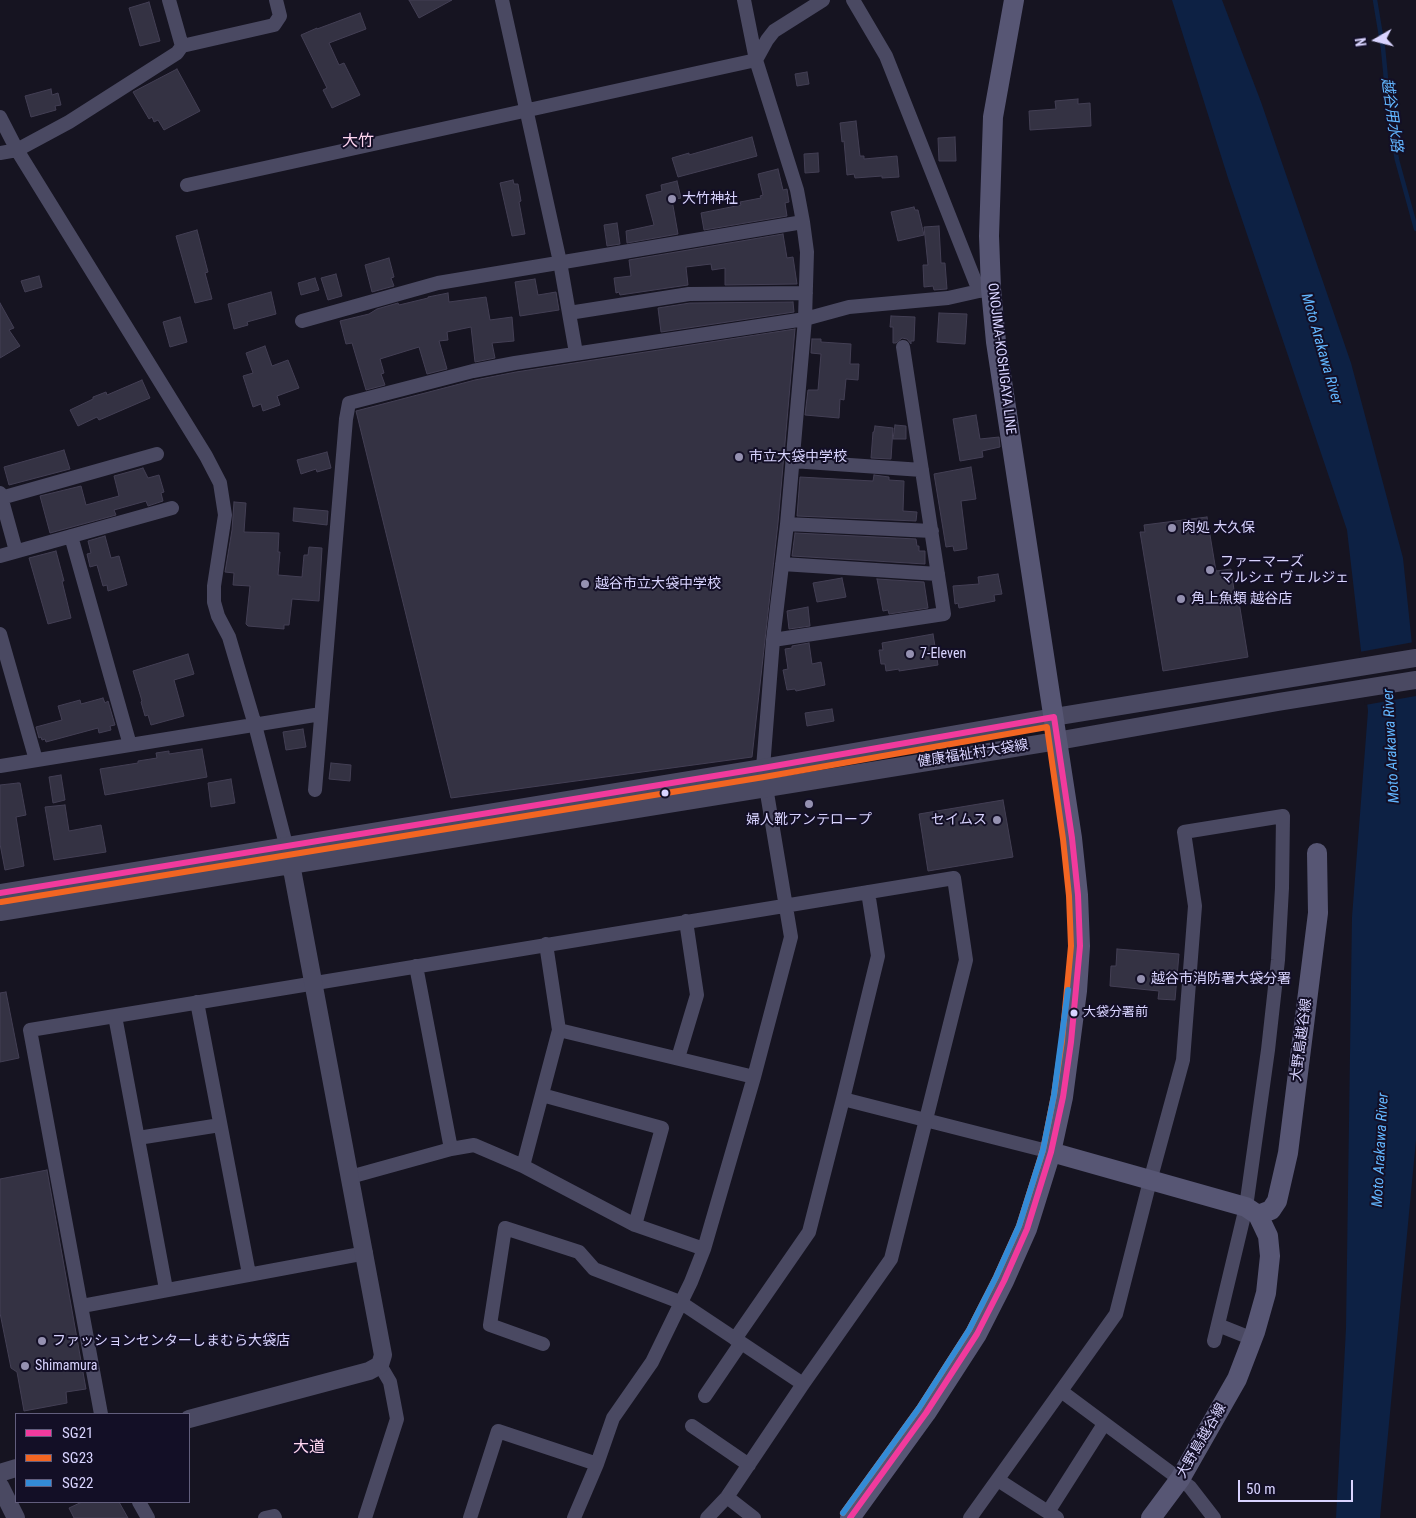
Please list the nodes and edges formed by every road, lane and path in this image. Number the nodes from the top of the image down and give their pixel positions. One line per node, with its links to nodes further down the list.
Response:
1 (169, 0): 8 (street)
2 (276, 0): 8 (street)
3 (502, 0): 10 (street)
4 (744, 0): 9 (street)
5 (823, 0): 9 (street)
6 (853, 0): 17 (street)
7 (1014, 0): 17 (main road, ONOJIMA-KOSHIGAYA LINE)
8 (182, 46): 12 (street)
9 (756, 60): 10 (street); 15 (street)
10 (526, 111): 14 (street); 16 (street)
11 (0, 117): 12 (street)
12 (17, 150): 13 (street); 42 (street)
13 (0, 153)
14 (187, 185)
15 (803, 222): 16 (street); 18 (street)
16 (560, 262): 19 (street); 21 (street)
17 (985, 290): 20 (street); 41 (main road, ONOJIMA-KOSHIGAYA LINE)
18 (806, 293): 19 (street); 20 (street)
19 (569, 313): 23 (street)
20 (805, 318): 23 (street); 25 (street)
21 (302, 320)
22 (903, 347): 26 (street)
23 (576, 353): 40 (street)
24 (157, 454): 27 (street)
25 (792, 461): 26 (street); 29 (street)
26 (922, 470): 30 (street)
27 (1, 495): 32 (street)
28 (172, 508): 31 (street)
29 (787, 524): 30 (street); 34 (street)
30 (932, 531): 35 (street)
31 (71, 536): 32 (street); 44 (street)
32 (16, 551): 33 (street)
33 (0, 556)
34 (782, 564): 35 (street); 37 (street)
35 (938, 574): 37 (street)
36 (0, 634): 45 (street)
37 (773, 640): 47 (street)
38 (1416, 658): 41 (street, 健康福祉村大袋線)
39 (1416, 680): 43 (street, 健康福祉村大袋線)
40 (321, 714): 42 (street); 49 (street)
41 (1054, 717): 43 (main road); 47 (street, 健康福祉村大袋線)
42 (255, 725): 44 (street); 50 (street)
43 (1057, 740): 48 (street, 健康福祉村大袋線); 72 (main road)
44 (130, 744): 45 (street)
45 (36, 760): 46 (street)
46 (0, 766)
47 (763, 768): 50 (street, 健康福祉村大袋線)
48 (766, 787): 52 (street, 健康福祉村大袋線); 55 (street)
49 (316, 790)
50 (286, 846): 52 (street); 54 (street, 健康福祉村大袋線)
51 (1317, 853): 76 (main road, 大野島越谷線)
52 (291, 864): 56 (street, 健康福祉村大袋線); 60 (street)
53 (868, 892): 55 (street); 67 (street); 68 (street)
54 (0, 893)
55 (784, 904): 57 (street); 65 (street)
56 (0, 912)
57 (686, 921): 58 (street); 64 (street)
58 (546, 944): 59 (street); 63 (street)
59 (416, 966): 60 (street); 71 (street)
60 (314, 982): 61 (street); 74 (street)
61 (198, 1002): 62 (street); 69 (street)
62 (115, 1016): 70 (street); 83 (street)
63 (559, 1030): 64 (street); 66 (street)
64 (678, 1058): 65 (street)
65 (754, 1077): 78 (street)
66 (542, 1094): 73 (street); 77 (street)
67 (843, 1099): 68 (street); 86 (street)
68 (927, 1121): 72 (street); 90 (street)
69 (220, 1125): 70 (street); 80 (street)
70 (138, 1138): 81 (street)
71 (451, 1148): 73 (street); 74 (street)
72 (1051, 1152): 75 (main road); 116 (main road)
73 (523, 1166): 77 (street)
74 (350, 1176): 79 (street)
75 (1150, 1181): 76 (main road); 76 (street); 91 (street)
76 (1252, 1211): 84 (street); 85 (main road, 大野島越谷線)
77 (635, 1224): 78 (street)
78 (704, 1249): 82 (street)
79 (366, 1253): 80 (street); 89 (street)
80 (249, 1274): 81 (street)
81 (166, 1289): 83 (street)
82 (680, 1302): 86 (street); 88 (street); 97 (street)
83 (82, 1306): 93 (street)
84 (1218, 1325): 85 (street); 87 (street)
85 (1253, 1339): 101 (main road, 大野島越谷線)
86 (738, 1341): 90 (street); 92 (street)
87 (1214, 1341)
88 (544, 1344)
89 (380, 1365): 94 (street); 111 (street)
90 (803, 1384): 98 (street)
91 (1061, 1391): 95 (street); 102 (street)
92 (705, 1396)
93 (101, 1413)
94 (190, 1419)
95 (1104, 1424): 101 (street); 106 (street)
96 (692, 1426): 98 (street)
97 (597, 1464): 112 (street); 113 (street)
98 (748, 1465): 104 (street)
99 (15, 1468): 100 (street)
100 (0, 1473)
101 (1180, 1479): 118 (main road, 大野島越谷線); 119 (street)
102 (998, 1480): 106 (street); 117 (street)
103 (0, 1486): 107 (street)
104 (727, 1497): 114 (street); 115 (street)
105 (140, 1503): 108 (street)
106 (1052, 1515)
107 (16, 1518)
108 (148, 1518)
109 (265, 1518): 110 (street)
110 (275, 1518)
111 (365, 1518)
112 (470, 1518)
113 (574, 1518)
114 (707, 1518)
115 (754, 1518)
116 (850, 1518)
117 (970, 1518)
118 (1151, 1518)
119 (1214, 1518)

